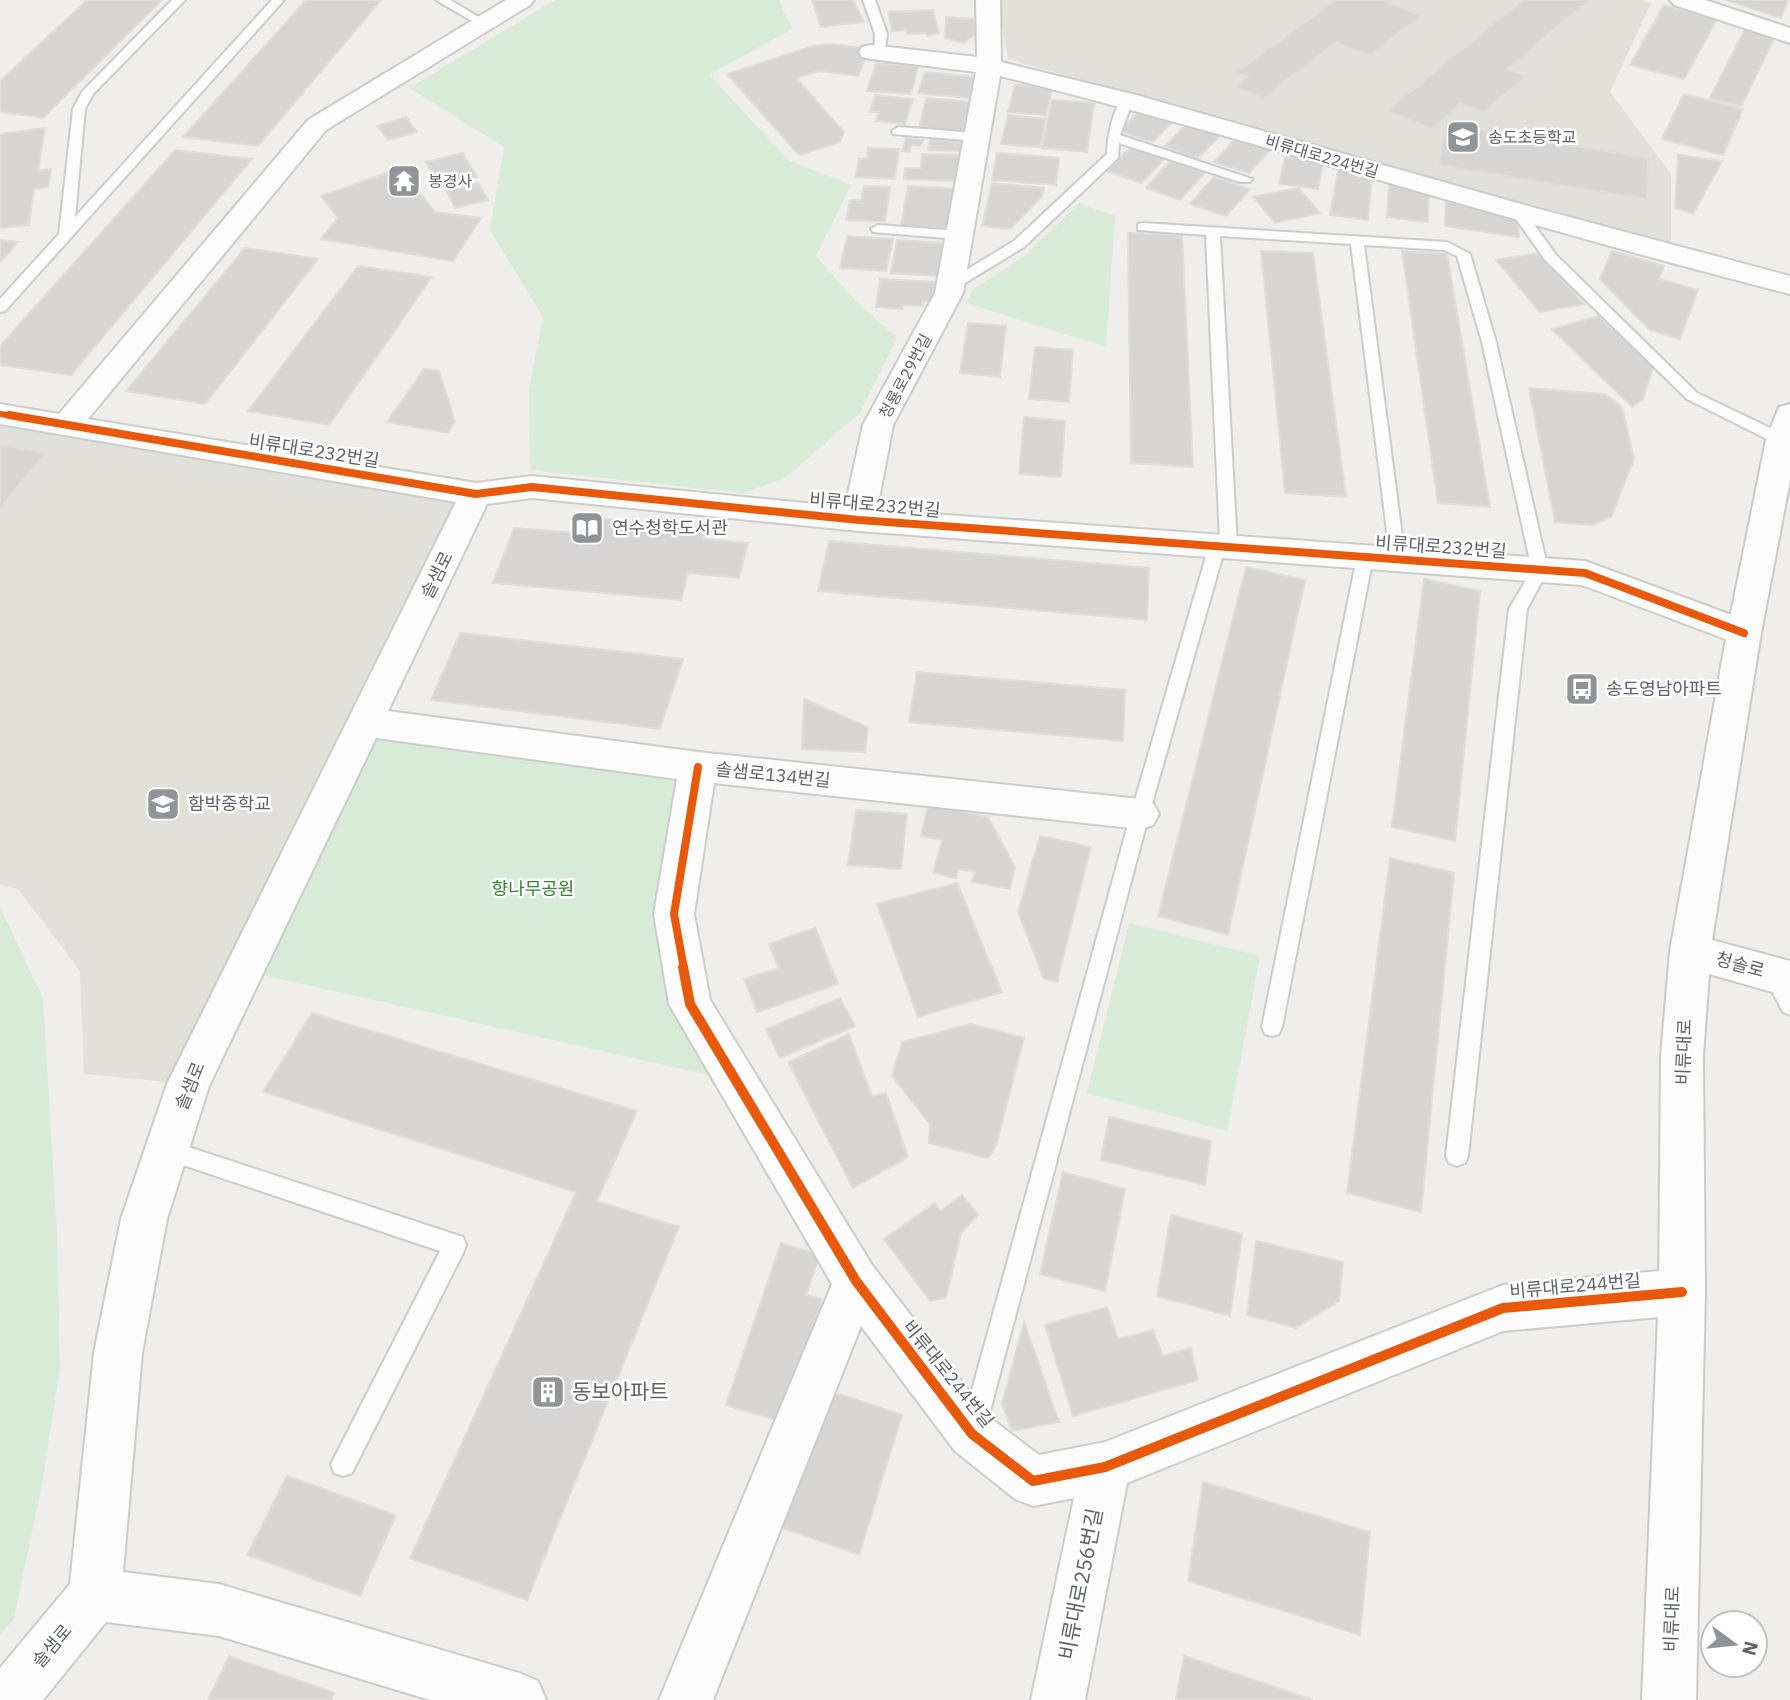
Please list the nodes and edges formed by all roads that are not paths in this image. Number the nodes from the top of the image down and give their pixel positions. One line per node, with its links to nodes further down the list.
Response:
1 (179, 0): 22 (lane)
2 (278, 0): 22 (lane)
3 (442, 0): 8 (lane)
4 (522, 0): 8 (street)
5 (870, 0): 10 (lane, 비류대로224번길)
6 (988, 0): 11 (street, 청룡로29번길)
7 (1682, 0): 9 (street)
8 (483, 23): 28 (street)
9 (1790, 36)
10 (876, 52): 11 (street, 비류대로224번길)
11 (989, 66): 12 (street, 비류대로224번길); 14 (street, 청룡로29번길)
12 (1127, 100): 15 (lane); 17 (street, 비류대로224번길)
13 (898, 131): 14 (lane)
14 (977, 137): 21 (street, 청룡로29번길)
15 (1113, 137): 16 (lane); 25 (lane)
16 (1245, 179)
17 (1518, 212): 24 (street, 비류대로224번길); 29 (lane)
18 (1143, 227): 20 (lane)
19 (878, 229): 21 (lane)
20 (1213, 231): 23 (lane); 32 (lane)
21 (959, 235): 25 (street, 청룡로29번길)
22 (66, 236): 26 (lane)
23 (1357, 241): 33 (lane); 34 (lane)
24 (1790, 285)
25 (950, 286): 31 (street, 청룡로29번길)
26 (0, 308)
27 (0, 414): 28 (street, 비류대로232번길)
28 (66, 425): 30 (street, 비류대로232번길)
29 (1787, 432): 35 (street, 비류대로)
30 (477, 494): 31 (street, 비류대로232번길); 36 (street, 솔샘로)
31 (859, 520): 32 (street, 비류대로232번길)
32 (1223, 546): 33 (street, 비류대로232번길); 38 (lane)
33 (1381, 558): 34 (street, 비류대로232번길); 41 (lane)
34 (1540, 570): 35 (street, 비류대로232번길); 43 (lane)
35 (1744, 633): 39 (street, 비류대로)
36 (365, 722): 37 (street, 솔샘로134번길); 42 (street, 솔샘로)
37 (698, 767): 38 (street, 솔샘로134번길); 44 (street, 비류대로244번길)
38 (1140, 814): 46 (lane, 비류대로244번길)
39 (1690, 951): 40 (street, 청솔로); 45 (street, 비류대로)
40 (1784, 986)
41 (1272, 1027)
42 (167, 1150): 47 (lane); 49 (street, 솔샘로)
43 (1457, 1156)
44 (856, 1281): 46 (street, 비류대로244번길); 52 (street)
45 (1682, 1292): 48 (street, 비류대로244번길); 54 (street, 비류대로)
46 (972, 1434): 48 (street, 비류대로244번길)
47 (343, 1464)
48 (1105, 1467): 53 (street, 비류대로256번길)
49 (95, 1595): 50 (street, 솔샘로); 51 (street)
50 (8, 1700)
51 (519, 1700)
52 (686, 1700)
53 (1058, 1700)
54 (1669, 1700)

